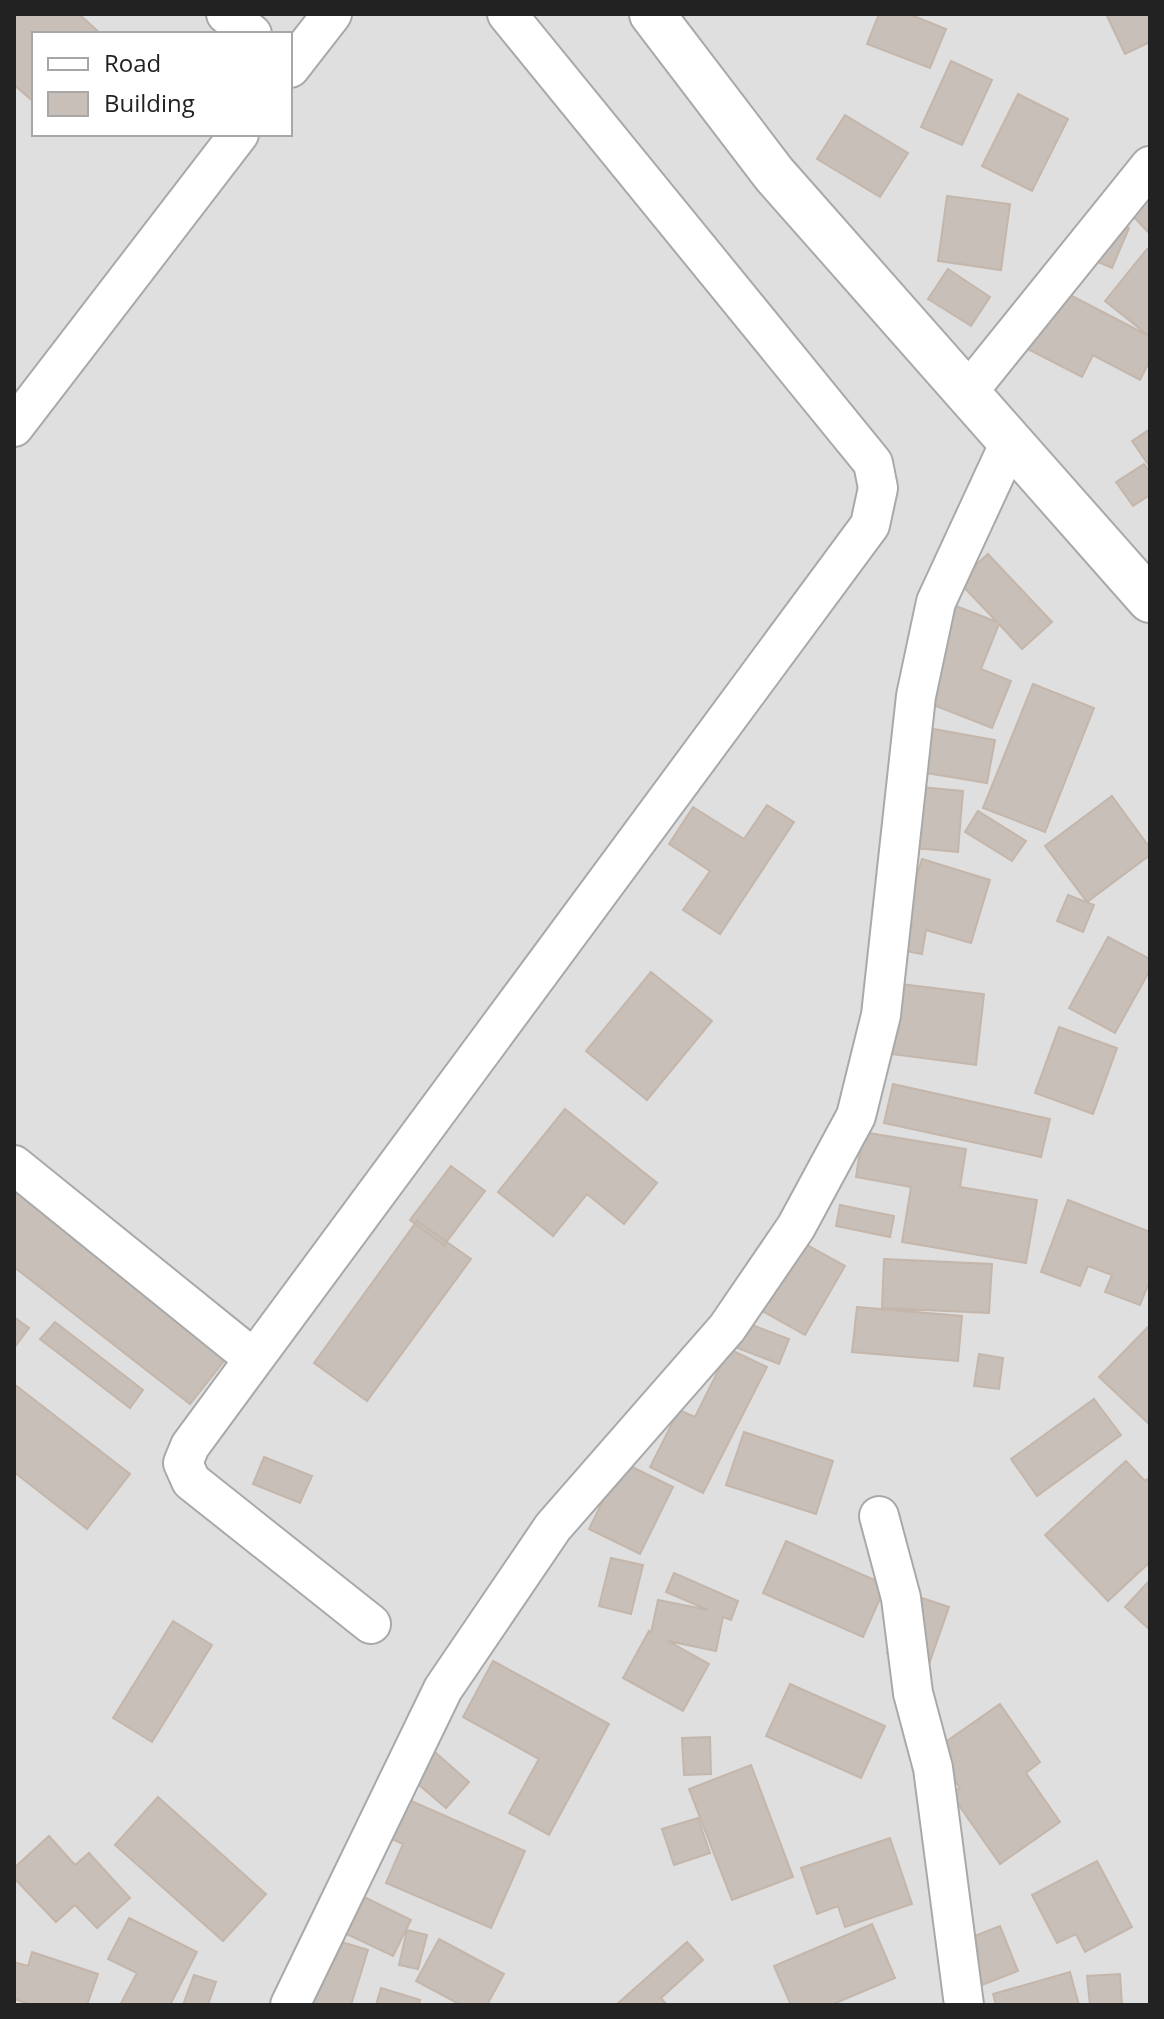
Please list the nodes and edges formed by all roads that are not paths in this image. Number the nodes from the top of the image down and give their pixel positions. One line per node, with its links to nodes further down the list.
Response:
1 (226, 14): 5 (street)
2 (332, 14): 6 (street)
3 (507, 14): 14 (street)
4 (652, 14): 9 (street)
5 (249, 32)
6 (292, 64)
7 (237, 136): 10 (street)
8 (1150, 166): 9 (street)
9 (967, 393): 11 (street)
10 (14, 427)
11 (1010, 442): 12 (street); 17 (street)
12 (1150, 600)
13 (14, 1165): 14 (street)
14 (254, 1359): 16 (street)
15 (879, 1516): 18 (street)
16 (371, 1624)
17 (290, 2005)
18 (964, 2005)

